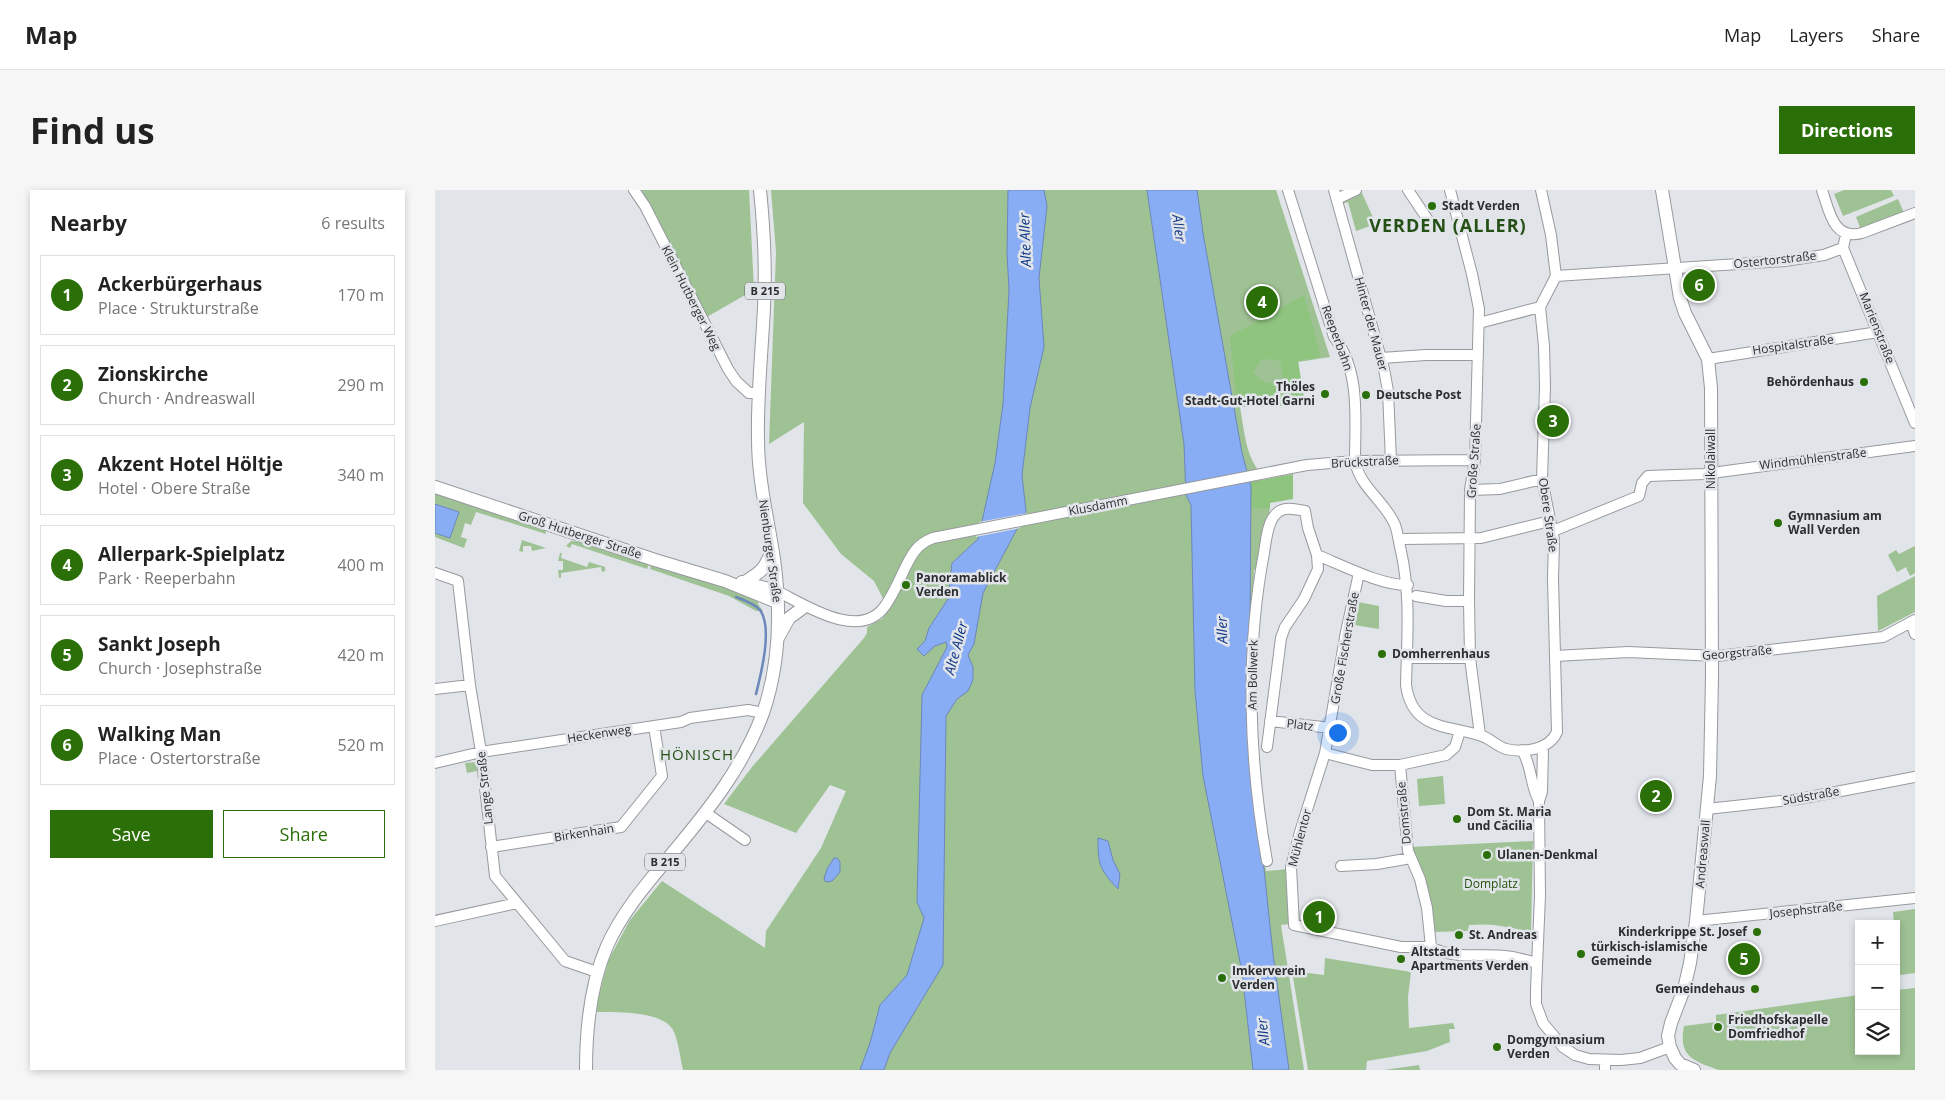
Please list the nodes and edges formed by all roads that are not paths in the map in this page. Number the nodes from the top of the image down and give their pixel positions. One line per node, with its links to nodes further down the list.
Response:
1 (634, 190): 23 (street, Klein Hutberger Weg)
2 (760, 190): 23 (main road, Nienburger Straße / B 215)
3 (1288, 190): 28 (street, Reeperbahn)
4 (1356, 190): 10 (street)
5 (1408, 190): 12 (street)
6 (1450, 190): 18 (street, Große Straße)
7 (1541, 190): 16 (street)
8 (1662, 190): 15 (main road, Nikolaiwall)
9 (1822, 190): 13 (street)
10 (1335, 194): 21 (street, Hinter der Mauer)
11 (1915, 213): 13 (street)
12 (1430, 223)
13 (1846, 234): 14 (street)
14 (1843, 248): 15 (street, Ostertorstraße); 19 (street, Marienstraße)
15 (1675, 269): 16 (street, Ostertorstraße); 22 (main road, Nikolaiwall)
16 (1555, 276): 17 (street)
17 (1540, 307): 18 (street); 31 (street, Obere Straße)
18 (1479, 323): 20 (street, Große Straße)
19 (1878, 332): 22 (street, Hospitalstraße); 24 (street, Marienstraße)
20 (1478, 355): 21 (street); 27 (street, Große Straße)
21 (1381, 358): 26 (street, Hinter der Mauer)
22 (1708, 359): 29 (main road, Nikolaiwall)
23 (759, 393): 38 (main road, Nienburger Straße / B 215)
24 (1915, 423)
25 (1915, 446): 29 (street, Windmühlenstraße)
26 (1391, 460): 27 (street, Brückstraße); 28 (street, Brückstraße)
27 (1475, 460): 33 (street, Große Straße)
28 (1355, 461): 30 (street, Brückstraße); 44 (street)
29 (1711, 474): 34 (street, Windmühlenstraße); 53 (main road, Nikolaiwall)
30 (1255, 476): 35 (street, Klusdamm)
31 (1542, 480): 33 (street); 34 (street, Obere Straße)
32 (435, 487): 42 (main road, Groß Hutberger Straße)
33 (1470, 490): 37 (street, Große Straße)
34 (1551, 526): 37 (street); 52 (street, Obere Straße)
35 (940, 537): 48 (street, Groß Hutberger Straße)
36 (1403, 538): 37 (street)
37 (1469, 538): 47 (street, Große Straße)
38 (772, 551): 43 (main road); 45 (main road, Nienburger Straße / B 215)
39 (1317, 555): 41 (street); 59 (street); 78 (street, Am Bollwerk)
40 (435, 573): 56 (street, Lange Straße)
41 (1359, 573): 44 (street); 61 (street, Große Fischerstraße)
42 (725, 581): 43 (main road, Groß Hutberger Straße); 45 (main road, Groß Hutberger Straße)
43 (745, 582): 45 (main road, Groß Hutberger Straße)
44 (1407, 585): 54 (street)
45 (777, 596): 48 (street, Groß Hutberger Straße); 51 (main road, Nienburger Straße / B 215)
46 (1416, 596): 47 (street)
47 (1469, 602): 55 (street, Große Straße)
48 (806, 607): 51 (main road)
49 (1913, 621): 50 (street); 53 (street, Georgstraße)
50 (1915, 634)
51 (777, 640): 58 (main road, Nienburger Straße / B 215)
52 (1555, 656): 53 (street, Georgstraße); 65 (street, Obere Straße)
53 (1711, 656): 73 (main road, Andreaswall)
54 (1407, 658): 55 (street); 62 (street)
55 (1470, 658): 63 (street, Große Straße)
56 (470, 686): 57 (street); 67 (street, Lange Straße)
57 (435, 689)
58 (763, 713): 60 (street, Heckenweg); 74 (main road, Nienburger Straße / B 215)
59 (1270, 722): 61 (street, Platz); 64 (street)
60 (654, 726): 67 (street, Heckenweg); 76 (street, Birkenhain)
61 (1331, 728): 68 (street, Große Fischerstraße)
62 (1460, 731): 63 (street); 70 (street)
63 (1480, 735): 66 (street)
64 (1267, 747)
65 (1543, 748): 66 (street); 72 (street)
66 (1522, 750): 72 (street)
67 (481, 752): 69 (street, Heckenweg); 76 (street, Lange Straße)
68 (1325, 753): 70 (street); 84 (street, Mühlentor)
69 (435, 763)
70 (1400, 765): 77 (street, Domstraße)
71 (1915, 777): 73 (street, Südstraße)
72 (1539, 801): 85 (street)
73 (1707, 809): 83 (main road, Andreaswall)
74 (706, 813): 75 (street); 86 (main road, Nienburger Straße / B 215)
75 (745, 840)
76 (491, 847): 81 (street, Lange Straße)
77 (1411, 858): 79 (street); 84 (street, Domstraße)
78 (1267, 860)
79 (1341, 866)
80 (1915, 898): 83 (street, Josephstraße)
81 (517, 903): 82 (street); 86 (street, Lange Straße)
82 (435, 921)
83 (1696, 921): 87 (main road, Andreaswall)
84 (1431, 947): 85 (street)
85 (1537, 963): 88 (street)
86 (597, 972): 89 (main road, Nienburger Straße / B 215)
87 (1670, 1047): 88 (street); 90 (main road)
88 (1605, 1065)
89 (586, 1070)
90 (1694, 1070)

